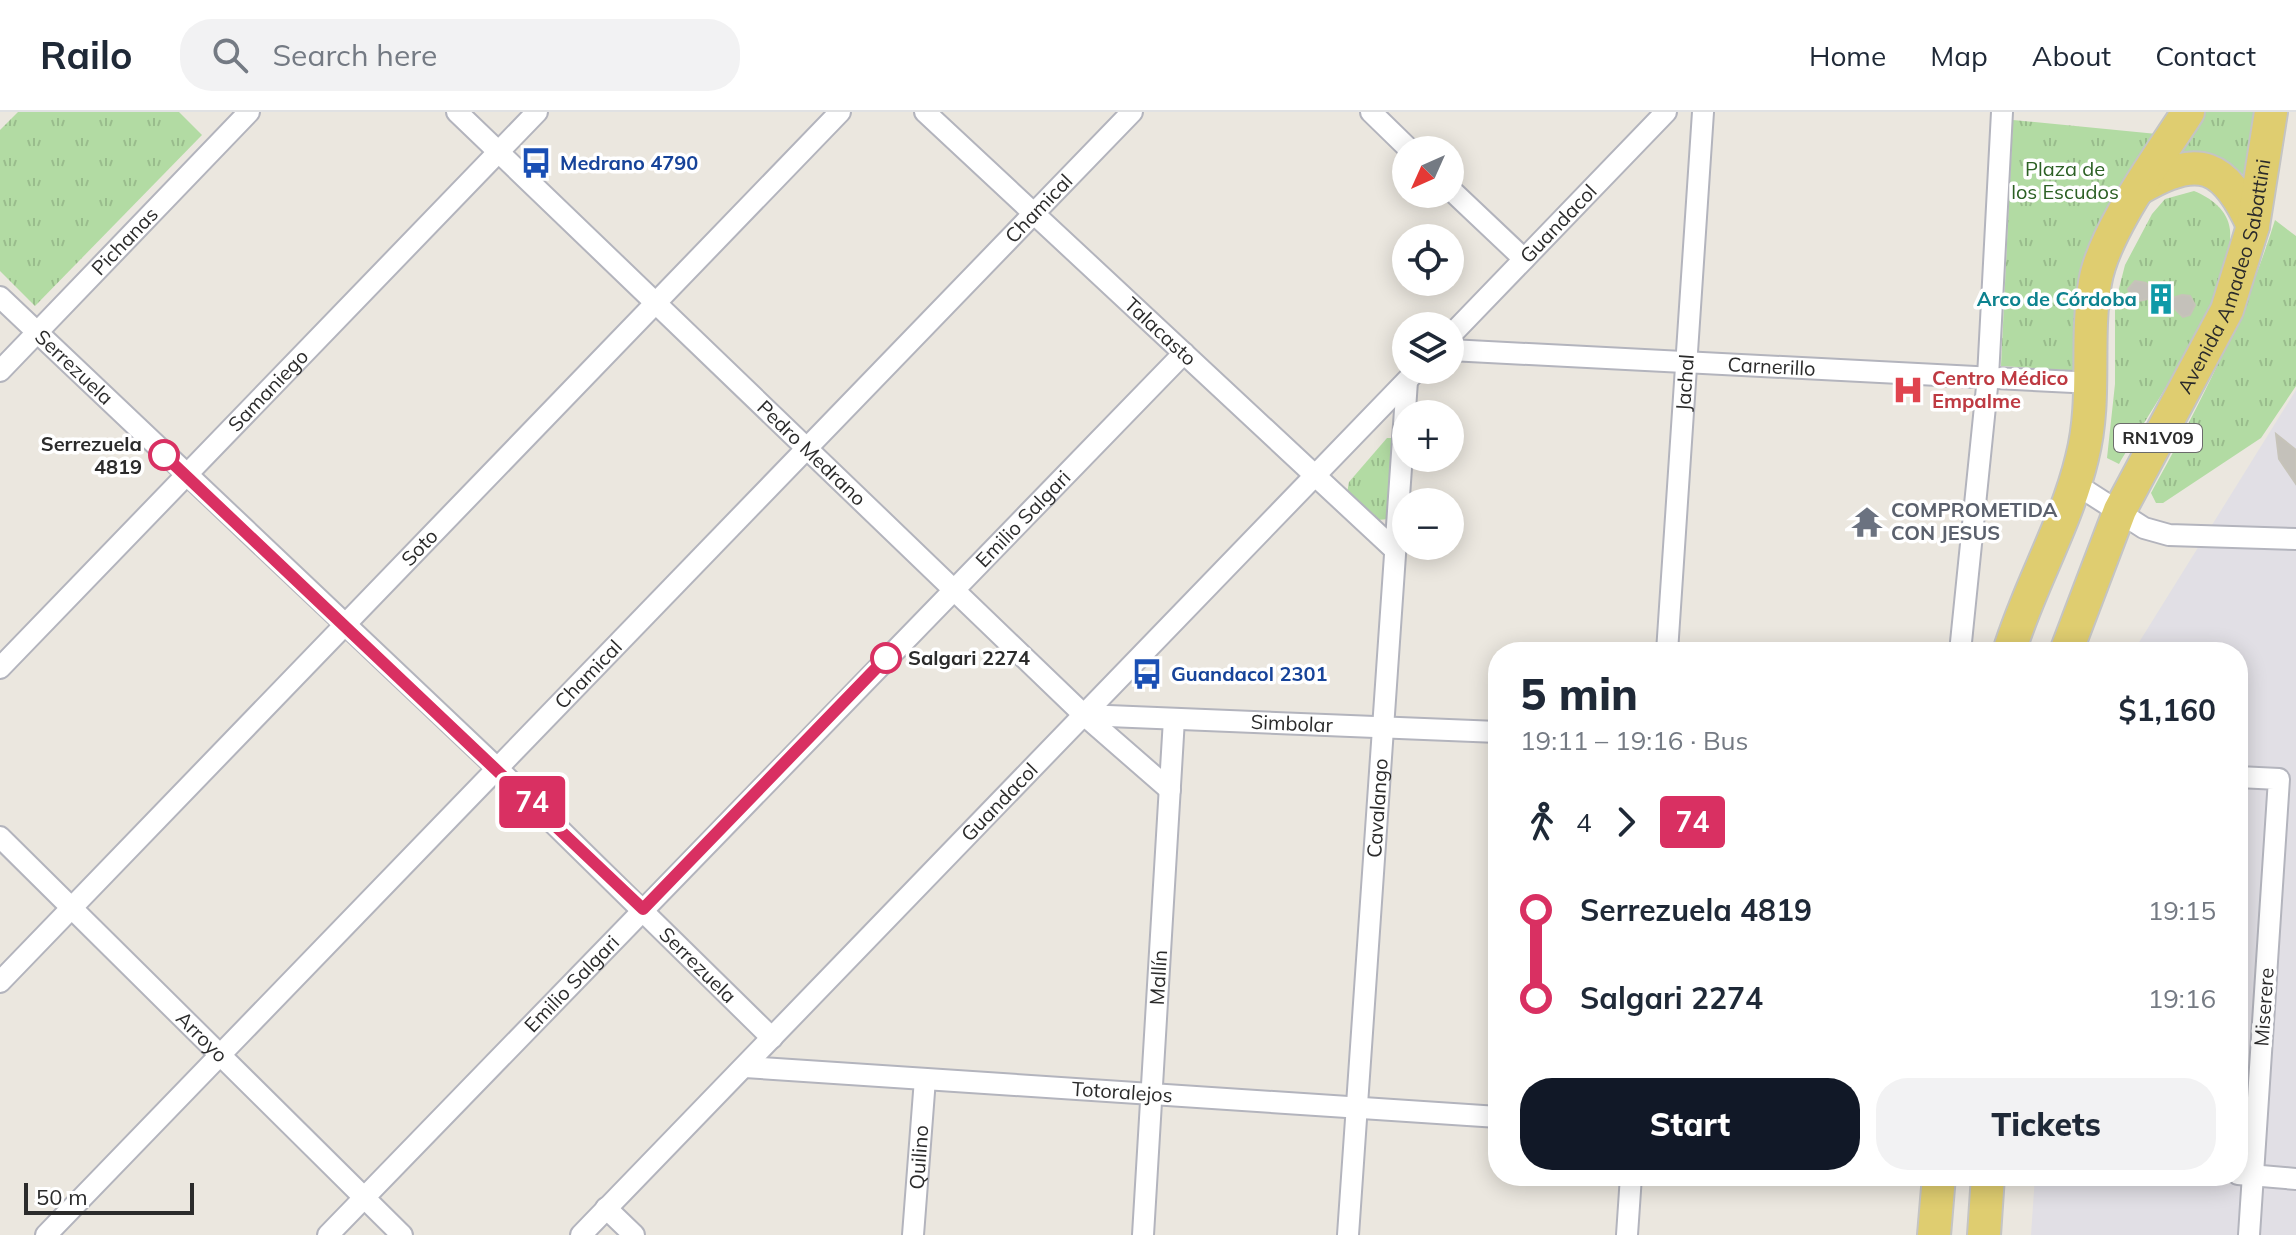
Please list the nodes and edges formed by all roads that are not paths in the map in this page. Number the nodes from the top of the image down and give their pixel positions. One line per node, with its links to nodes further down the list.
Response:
1 (249, 112): 23 (street, Pichanas)
2 (457, 112): 14 (street, Pedro Medrano)
3 (537, 112): 14 (street, Samaniego)
4 (840, 112): 21 (street, Soto)
5 (925, 112): 17 (street, Talacasto)
6 (1132, 112): 17 (street, Chamical)
7 (1371, 112): 13 (street)
8 (1666, 112): 19 (street, Guandacol)
9 (1703, 112): 26 (street, Jachal)
10 (2002, 112): 28 (street)
11 (2188, 112): 15 (main road, RN1V09)
12 (2271, 112): 18 (main road, Avenida Amadeo Sabattini / RN1V09)
13 (1396, 136)
14 (498, 152): 21 (street, Pedro Medrano); 34 (street, Samaniego)
15 (2140, 188): 18 (main road); 29 (main road, RN1V09)
16 (1464, 202): 19 (street)
17 (1034, 213): 25 (street, Talacasto); 32 (street, Chamical)
18 (2253, 226): 37 (main road, Avenida Amadeo Sabattini / RN1V09)
19 (1524, 259): 22 (street, Guandacol)
20 (0, 297): 23 (street, Serrezuela)
21 (655, 303): 32 (street, Pedro Medrano); 42 (street, Soto)
22 (1464, 321)
23 (37, 333): 27 (street, Pichanas); 34 (street, Serrezuela)
24 (1464, 351): 26 (street, Carnerillo)
25 (1184, 353): 33 (street, Talacasto); 41 (street, Emilio Salgari)
26 (1687, 362): 28 (street, Carnerillo); 43 (street, Jachal)
27 (0, 371)
28 (1988, 377): 29 (street, Carnerillo); 44 (street)
29 (2093, 383): 35 (main road, RN1V09)
30 (1404, 384): 33 (street, Guandacol)
31 (1411, 384): 36 (street, Cavalango)
32 (806, 448): 41 (street, Pedro Medrano); 52 (street, Chamical)
33 (1315, 475): 39 (street, Talacasto); 48 (street, Guandacol)
34 (186, 476): 42 (street, Serrezuela); 47 (street, Samaniego)
35 (2074, 483): 37 (street); 45 (main road, RN1V09)
36 (1401, 488)
37 (2120, 510): 38 (street); 46 (main road, Avenida Amadeo Sabattini / RN1V09)
38 (2296, 539)
39 (1392, 547)
40 (1394, 560): 50 (street, Cavalango)
41 (953, 589): 48 (street, Pedro Medrano); 57 (street, Emilio Salgari)
42 (345, 625): 52 (street, Serrezuela); 56 (street, Soto)
43 (1668, 642)
44 (1961, 642)
45 (2012, 642)
46 (2070, 642)
47 (0, 668)
48 (1084, 715): 49 (street, Simbolar); 54 (street, Pedro Medrano); 59 (street, Guandacol)
49 (1174, 719): 50 (street, Simbolar); 54 (street, Mallín)
50 (1383, 727): 51 (street, Simbolar); 64 (street, Cavalango)
51 (1488, 732)
52 (497, 768): 57 (street, Serrezuela); 60 (street, Chamical)
53 (2248, 777): 66 (street, Miserere)
54 (1170, 790): 63 (street, Mallín)
55 (0, 837): 56 (street, Arroyo)
56 (71, 908): 58 (street, Soto); 60 (street, Arroyo)
57 (643, 909): 59 (street, Serrezuela); 73 (street, Emilio Salgari)
58 (0, 982)
59 (772, 1038): 61 (street, Guandacol)
60 (220, 1055): 73 (street, Arroyo); 75 (street, Chamical)
61 (745, 1067): 62 (street, Totoralejos); 74 (street, Guandacol)
62 (925, 1079): 63 (street, Totoralejos); 80 (street, Quilino)
63 (1151, 1094): 64 (street, Totoralejos); 81 (street, Mallín)
64 (1357, 1108): 65 (street, Totoralejos); 82 (street, Cavalango)
65 (1488, 1116)
66 (2248, 1151)
67 (2248, 1175): 68 (street)
68 (2296, 1179)
69 (1630, 1186): 83 (street)
70 (1938, 1186): 84 (main road)
71 (1987, 1186): 85 (main road)
72 (2247, 1186): 86 (street, Miserere)
73 (364, 1197): 76 (street, Emilio Salgari); 77 (street, Arroyo)
74 (606, 1208): 78 (street, Guandacol); 79 (street)
75 (46, 1235)
76 (328, 1235)
77 (402, 1235)
78 (581, 1235)
79 (634, 1235)
80 (913, 1235)
81 (1143, 1235)
82 (1348, 1235)
83 (1627, 1235)
84 (1934, 1235)
85 (1984, 1235)
86 (2249, 1235)

